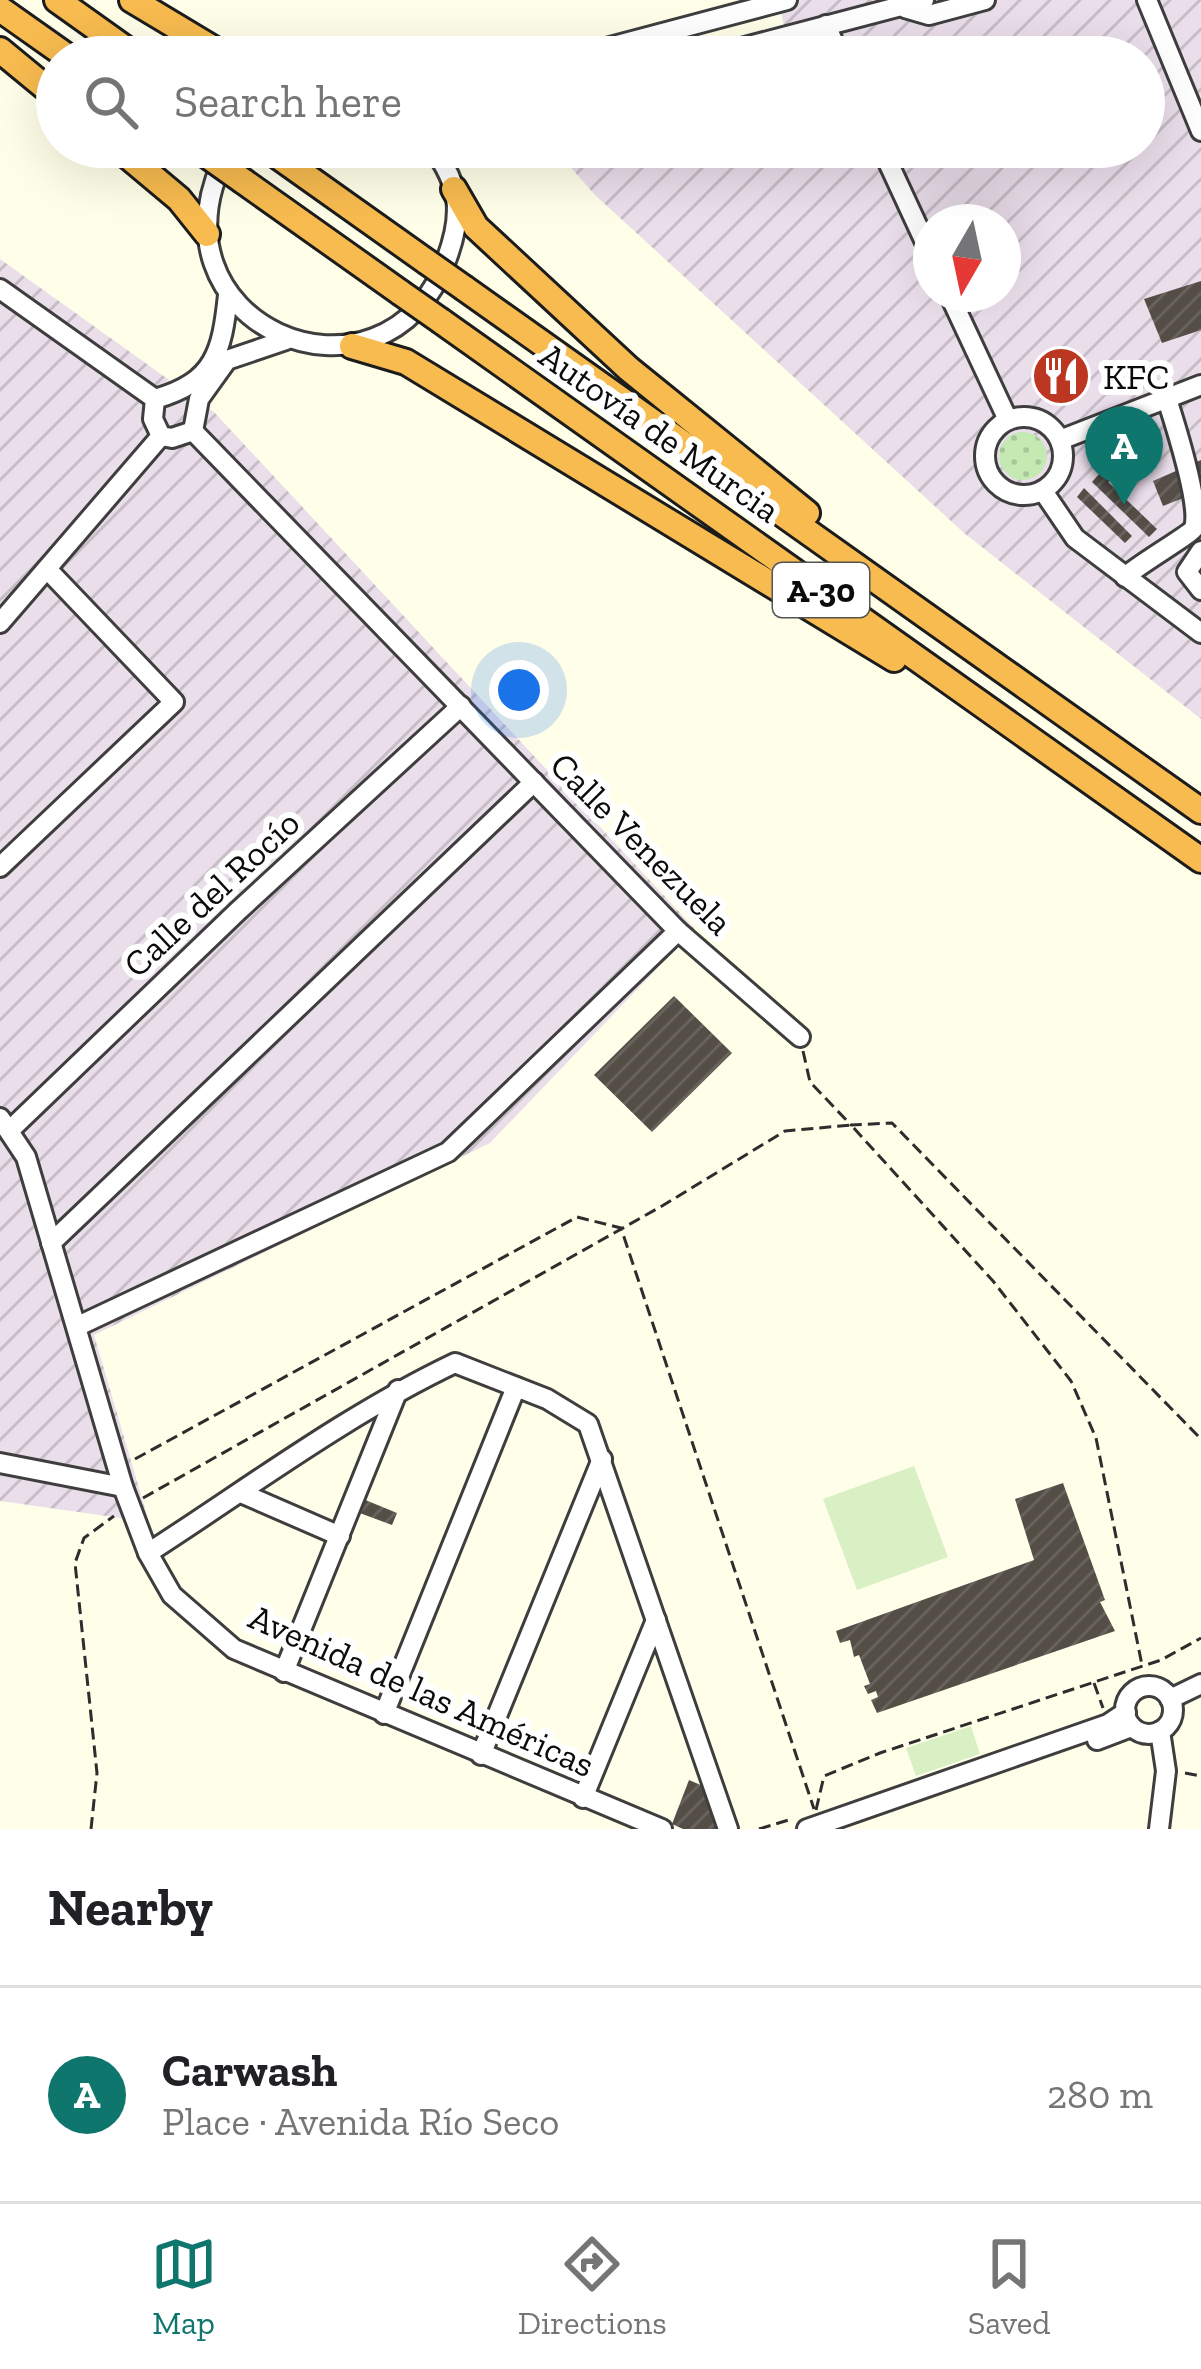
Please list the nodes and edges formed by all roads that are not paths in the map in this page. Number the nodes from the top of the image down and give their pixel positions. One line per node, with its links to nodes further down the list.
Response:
1 (57, 0): 11 (highway)
2 (132, 0): 12 (highway)
3 (787, 0): 13 (street)
4 (924, 0): 7 (street)
5 (985, 0): 7 (street)
6 (1147, 0): 16 (street)
7 (900, 6): 9 (street)
8 (0, 9): 10 (highway)
9 (826, 25): 14 (street); 15 (street)
10 (38, 36)
11 (108, 36)
12 (192, 36)
13 (651, 36)
14 (785, 36)
15 (831, 36)
16 (1162, 36)
17 (1165, 44): 20 (street)
18 (0, 50): 19 (highway)
19 (36, 80)
20 (1201, 131)
21 (142, 168): 29 (highway)
22 (218, 168): 29 (street)
23 (224, 168): 52 (highway, Autovía de Murcia / A-30, bridge)
24 (295, 168): 50 (highway, Autovía de Murcia / A-30, bridge)
25 (446, 168): 27 (street)
26 (890, 168): 28 (street)
27 (454, 189): 34 (street); 50 (highway)
28 (913, 217)
29 (207, 234): 31 (street)
30 (0, 289): 36 (street)
31 (228, 295): 33 (street); 36 (street)
32 (957, 312): 38 (street)
33 (286, 340): 34 (street); 39 (street)
34 (352, 346): 52 (highway)
35 (1201, 385): 37 (street)
36 (154, 399): 40 (street)
37 (1167, 399): 41 (street); 42 (street)
38 (1008, 420): 41 (street); 43 (street)
39 (193, 431): 40 (street); 51 (street, Calle Venezuela)
40 (161, 436): 45 (street)
41 (1060, 440): 43 (street)
42 (1194, 458): 46 (street)
43 (1042, 490): 46 (street)
44 (1201, 551): 47 (street)
45 (47, 569): 48 (street); 56 (street)
46 (1125, 578): 49 (street)
47 (1201, 590)
48 (0, 622)
49 (1201, 633)
50 (996, 665): 54 (highway, Autovía de Murcia / A-30)
51 (461, 706): 53 (street, Calle Venezuela); 59 (street, Calle del Rocío)
52 (1060, 760): 55 (highway, Autovía de Murcia / A-30)
53 (534, 782): 57 (street, Calle Venezuela); 60 (street)
54 (1201, 811)
55 (1201, 860)
56 (0, 867)
57 (678, 931): 58 (street, Calle Venezuela); 61 (street)
58 (800, 1037)
59 (5, 1124): 60 (street, Avenida de las Américas)
60 (51, 1243): 61 (street, Avenida de las Américas)
61 (78, 1326): 66 (street, Avenida de las Américas)
62 (516, 1387): 63 (street); 64 (street); 74 (street)
63 (398, 1390): 67 (street); 68 (street)
64 (602, 1459): 70 (street); 77 (street)
65 (0, 1463): 66 (street)
66 (123, 1487): 69 (street, Avenida de las Américas)
67 (242, 1493): 68 (street); 69 (street)
68 (340, 1537): 71 (street)
69 (148, 1553): 71 (street, Avenida de las Américas)
70 (656, 1620): 78 (street); 81 (street)
71 (284, 1672): 74 (street, Avenida de las Américas)
72 (1201, 1684): 73 (street)
73 (1170, 1699): 75 (street); 76 (street)
74 (384, 1714): 77 (street, Avenida de las Américas)
75 (1129, 1720): 76 (street); 79 (street); 82 (street)
76 (1160, 1731): 83 (street)
77 (481, 1755): 78 (street, Avenida de las Américas)
78 (583, 1798): 80 (street, Avenida de las Américas)
79 (802, 1823)
80 (662, 1829)
81 (728, 1829)
82 (844, 1829)
83 (1160, 1829)

